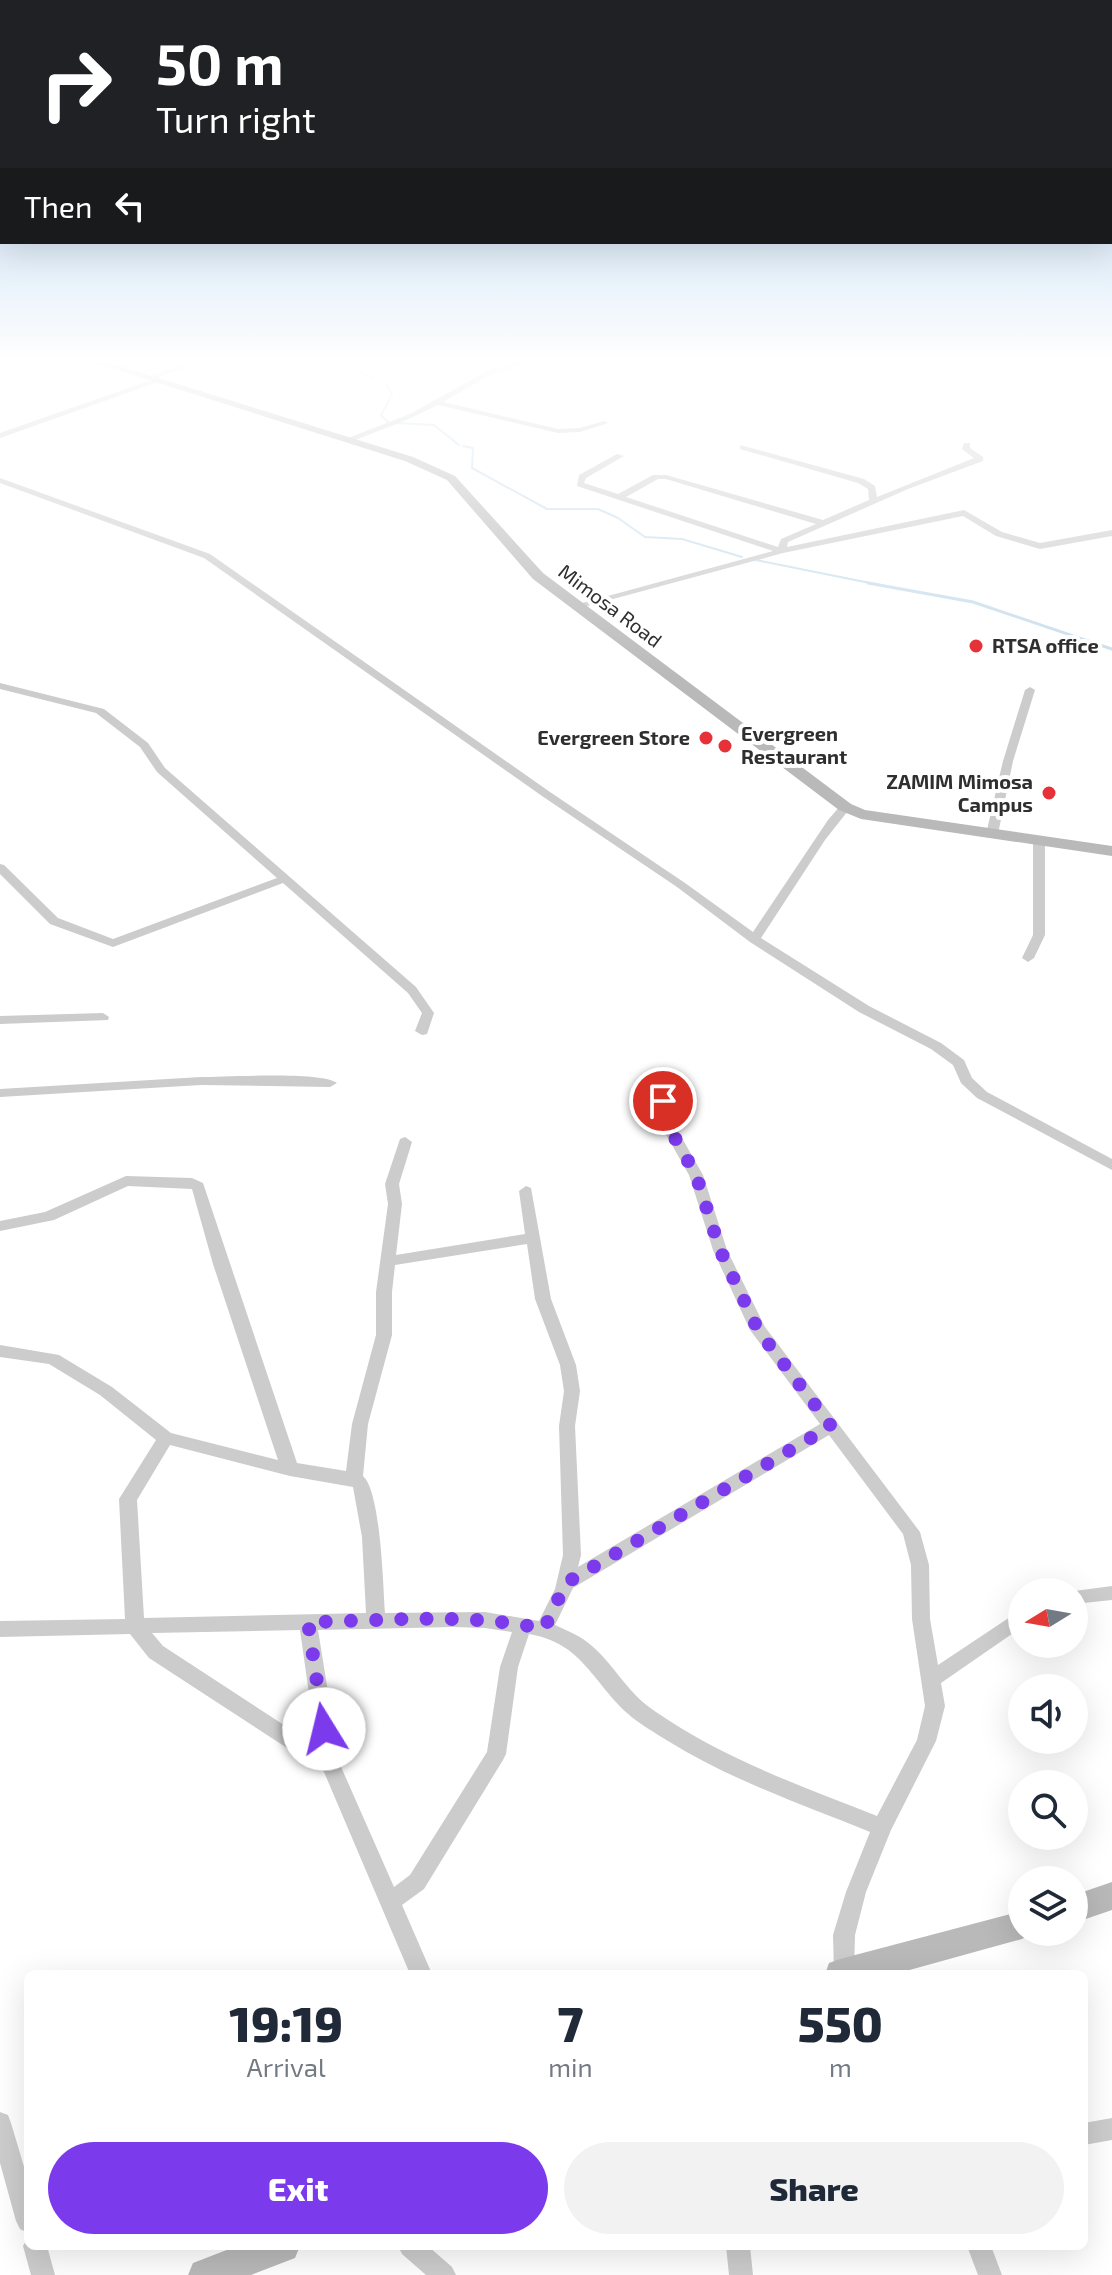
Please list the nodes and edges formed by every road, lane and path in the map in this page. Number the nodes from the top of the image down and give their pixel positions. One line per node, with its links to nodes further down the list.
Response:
1 (433, 468): 11 (street, Mimosa Road)
2 (600, 468): 6 (street)
3 (816, 468): 7 (street)
4 (958, 468): 7 (street)
5 (0, 480): 20 (street)
6 (619, 497): 8 (street); 10 (street)
7 (873, 503): 8 (street)
8 (823, 523): 10 (street)
9 (1112, 533): 10 (street)
10 (782, 551): 11 (street)
11 (576, 606): 14 (street, Mimosa Road)
12 (0, 686): 19 (street)
13 (1030, 690): 15 (street)
14 (845, 807): 15 (street, Mimosa Road); 20 (street)
15 (992, 834): 16 (street, Mimosa Road)
16 (1039, 840): 17 (street, Mimosa Road); 21 (street)
17 (1112, 851)
18 (0, 867): 19 (street)
19 (284, 879): 24 (street)
20 (754, 939): 29 (street)
21 (1028, 958)
22 (103, 1017): 23 (street)
23 (0, 1020)
24 (422, 1031)
25 (330, 1083): 26 (street)
26 (0, 1093)
27 (663, 1101): 35 (street)
28 (405, 1142): 33 (street)
29 (1112, 1165)
30 (526, 1191): 32 (street)
31 (0, 1226): 37 (street)
32 (533, 1238): 33 (street); 39 (street)
33 (389, 1261): 38 (street)
34 (0, 1351): 36 (street)
35 (831, 1426): 39 (street); 49 (street)
36 (166, 1438): 37 (street); 45 (street)
37 (290, 1469): 38 (street)
38 (354, 1479): 42 (street)
39 (566, 1583): 48 (street)
40 (1112, 1593): 41 (street)
41 (1088, 1596)
42 (376, 1621): 43 (street); 44 (street)
43 (308, 1622): 45 (street); 50 (street)
44 (523, 1625): 48 (street); 53 (street)
45 (135, 1626): 47 (street); 50 (street)
46 (1008, 1627): 49 (street)
47 (0, 1629)
48 (544, 1629): 51 (street)
49 (932, 1679): 51 (street)
50 (315, 1755): 53 (street)
51 (882, 1827): 58 (street)
52 (1112, 1896): 54 (street)
53 (389, 1902): 57 (street)
54 (1088, 1904)
55 (1008, 1929): 56 (street)
56 (886, 1968)
57 (419, 1970)
58 (842, 1970)
59 (0, 2123): 62 (street)
60 (1112, 2129): 61 (street)
61 (1088, 2133)
62 (24, 2207)
63 (36, 2250): 68 (street)
64 (272, 2250): 69 (street)
65 (415, 2250): 70 (street)
66 (738, 2250): 71 (street)
67 (981, 2250): 72 (street)
68 (43, 2275)
69 (205, 2275)
70 (444, 2275)
71 (741, 2275)
72 (990, 2275)

